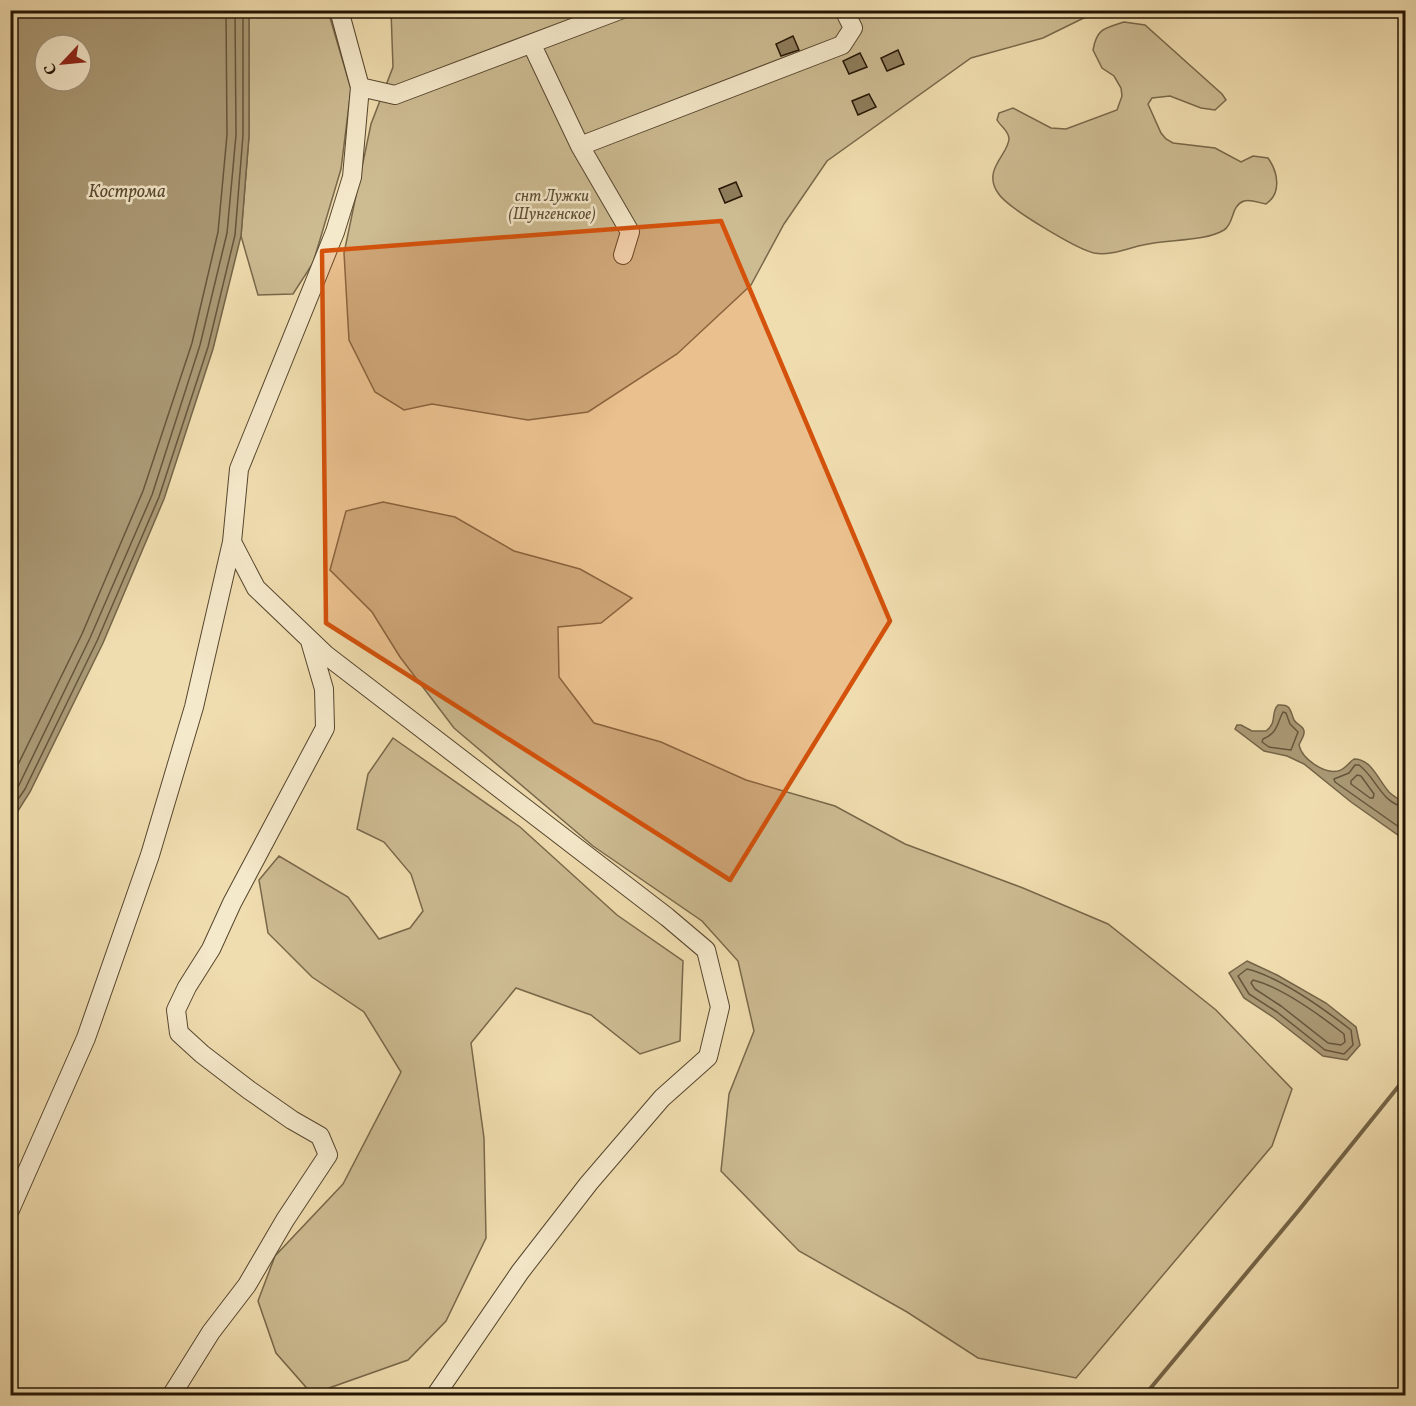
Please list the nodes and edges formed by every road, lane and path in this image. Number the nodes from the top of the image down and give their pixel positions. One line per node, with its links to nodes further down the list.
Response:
1 (339, 10): 5 (street)
2 (620, 10): 4 (street)
3 (844, 10): 6 (street)
4 (532, 45): 5 (street); 6 (street)
5 (360, 87): 8 (street)
6 (580, 146): 7 (street)
7 (623, 255)
8 (232, 542): 9 (street); 10 (street)
9 (309, 639): 11 (street); 12 (street)
10 (10, 1210)
11 (171, 1395)
12 (435, 1395)

